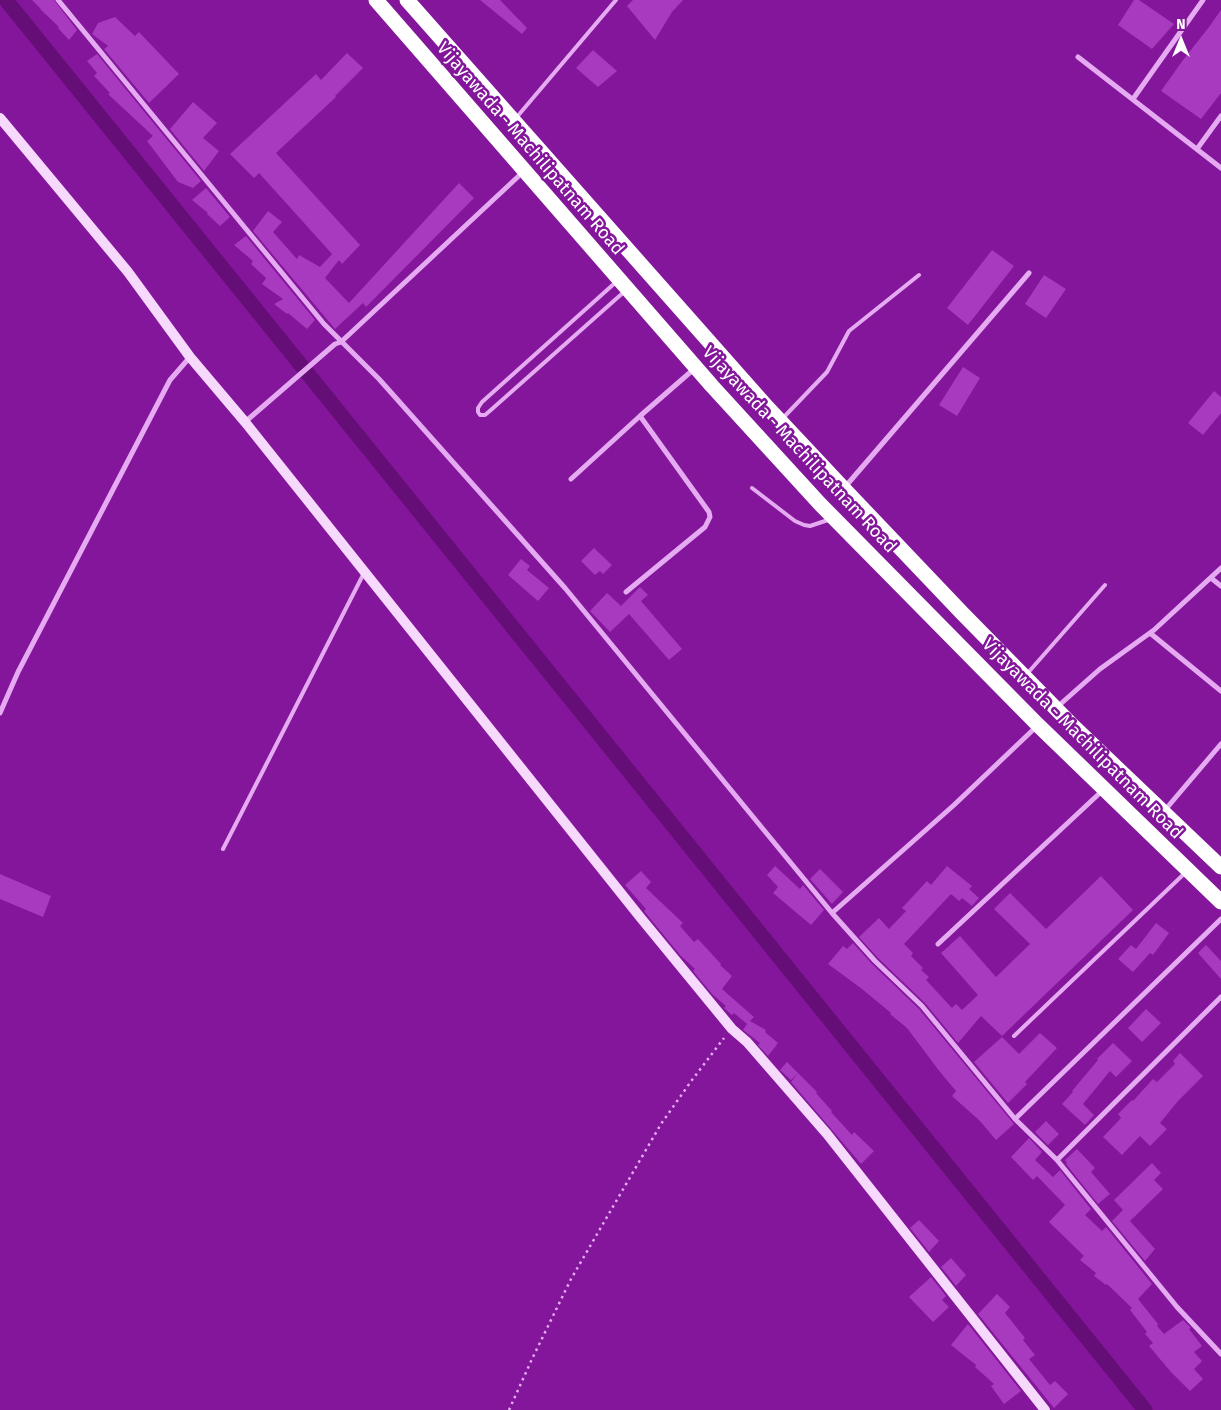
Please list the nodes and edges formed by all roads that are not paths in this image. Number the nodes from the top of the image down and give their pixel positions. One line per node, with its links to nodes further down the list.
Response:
1 (58, 0): 17 (street)
2 (376, 0): 13 (highway, Vijayawada - Machilipatnam Road)
3 (407, 0): 10 (highway, Vijayawada - Machilipatnam Road)
4 (616, 0): 10 (lane)
5 (1203, 0): 7 (street)
6 (1078, 58): 7 (street)
7 (1133, 100): 11 (street)
8 (1221, 116): 11 (street)
9 (0, 118): 18 (street)
10 (513, 121): 21 (highway, Vijayawada - Machilipatnam Road)
11 (1197, 149): 12 (street)
12 (1221, 168)
13 (525, 171): 16 (highway, Vijayawada - Machilipatnam Road); 17 (street)
14 (1029, 273): 25 (street)
15 (918, 276): 21 (lane)
16 (623, 285): 16 (lane); 19 (highway, Vijayawada - Machilipatnam Road)
17 (341, 342): 22 (street); 46 (street)
18 (190, 357): 22 (street); 37 (street)
19 (696, 368): 20 (street); 26 (highway, Vijayawada - Machilipatnam Road)
20 (640, 416): 23 (street); 32 (street)
21 (780, 421): 25 (highway, Vijayawada - Machilipatnam Road)
22 (245, 422): 28 (street)
23 (572, 479)
24 (752, 488): 26 (lane)
25 (844, 489): 34 (highway, Vijayawada - Machilipatnam Road)
26 (834, 518): 38 (highway, Vijayawada - Machilipatnam Road)
27 (1221, 568): 29 (street)
28 (365, 572): 42 (lane); 54 (street)
29 (1211, 578): 31 (street); 33 (street)
30 (1105, 585): 34 (lane)
31 (1221, 586)
32 (626, 592)
33 (1150, 633): 35 (street); 36 (street)
34 (1024, 677): 36 (highway, Vijayawada - Machilipatnam Road)
35 (1221, 691)
36 (1056, 708): 41 (highway, Vijayawada - Machilipatnam Road)
37 (0, 712)
38 (1038, 725): 40 (highway, Vijayawada - Machilipatnam Road); 46 (street)
39 (1221, 744): 41 (street)
40 (1104, 789): 44 (highway, Vijayawada - Machilipatnam Road); 48 (street)
41 (1163, 812): 43 (highway, Vijayawada - Machilipatnam Road)
42 (223, 849)
43 (1221, 867)
44 (1188, 870): 45 (highway, Vijayawada - Machilipatnam Road); 50 (lane)
45 (1221, 902)
46 (832, 914): 51 (street)
47 (1221, 919): 51 (street)
48 (938, 944)
49 (1221, 997): 52 (street)
50 (1014, 1036)
51 (1015, 1119): 52 (street)
52 (1057, 1160): 53 (street)
53 (1221, 1354)
54 (1045, 1410)

